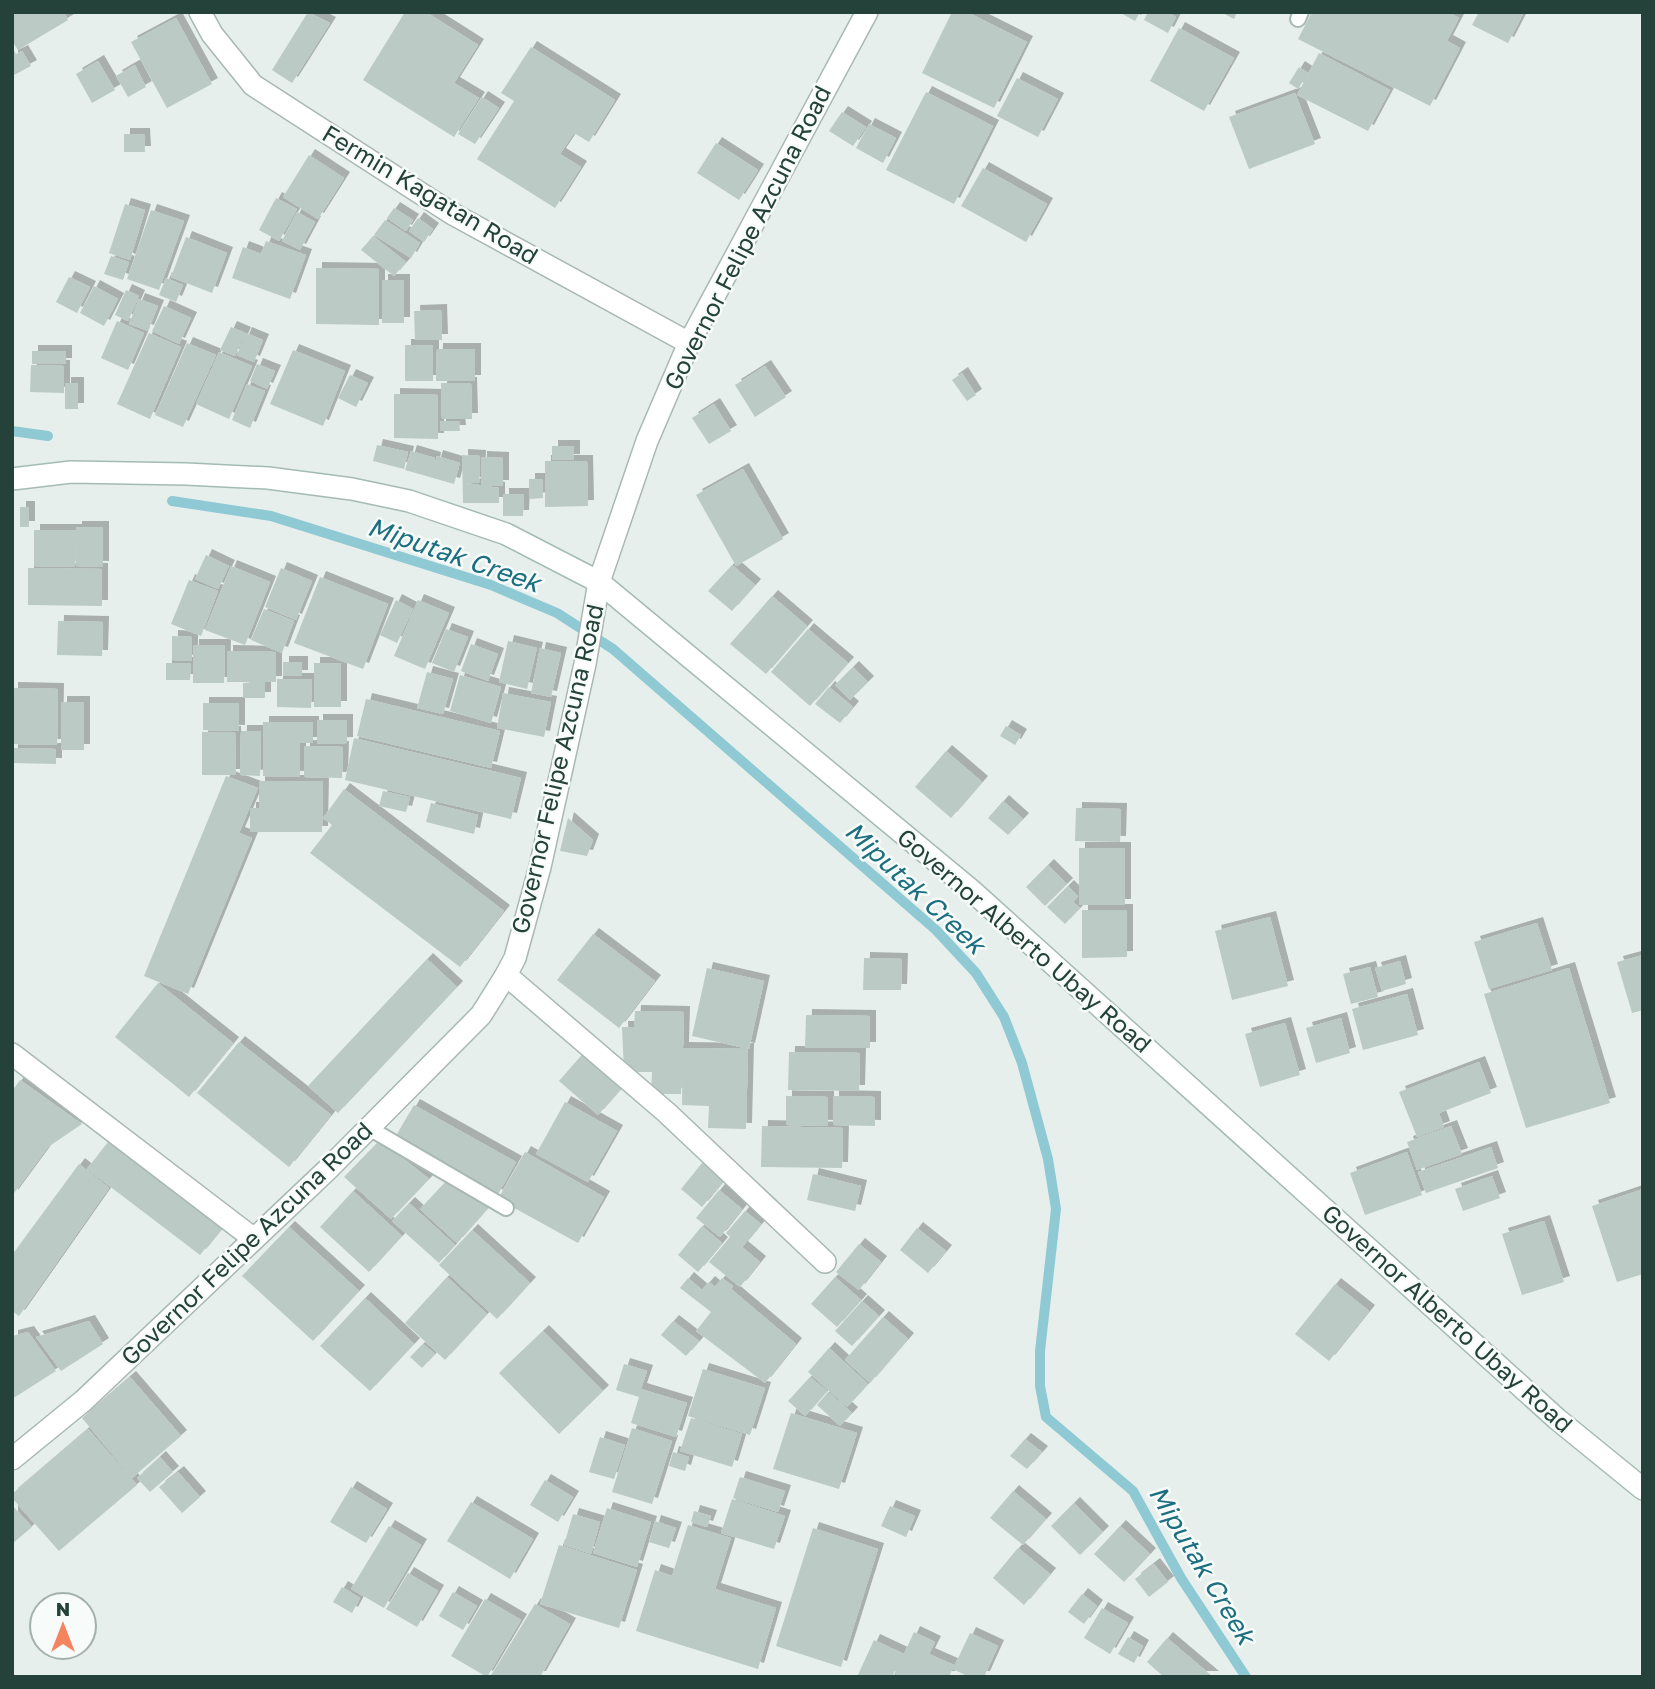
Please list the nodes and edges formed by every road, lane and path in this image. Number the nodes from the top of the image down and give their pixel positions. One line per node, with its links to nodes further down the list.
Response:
1 (200, 12): 3 (street, Fermin Kagatan Road)
2 (867, 12): 3 (street, Governor Felipe Azcuna Road)
3 (690, 343): 5 (street, Governor Felipe Azcuna Road)
4 (12, 479): 5 (street, Governor Alberto Ubay Road)
5 (599, 582): 6 (street, Governor Felipe Azcuna Road); 13 (street, Governor Alberto Ubay Road)
6 (506, 975): 8 (street, Governor Felipe Azcuna Road); 11 (street)
7 (12, 1054): 10 (street)
8 (369, 1128): 9 (lane); 10 (street, Governor Felipe Azcuna Road)
9 (506, 1208)
10 (254, 1239): 12 (street, Governor Felipe Azcuna Road)
11 (825, 1262)
12 (12, 1459)
13 (1643, 1489)

